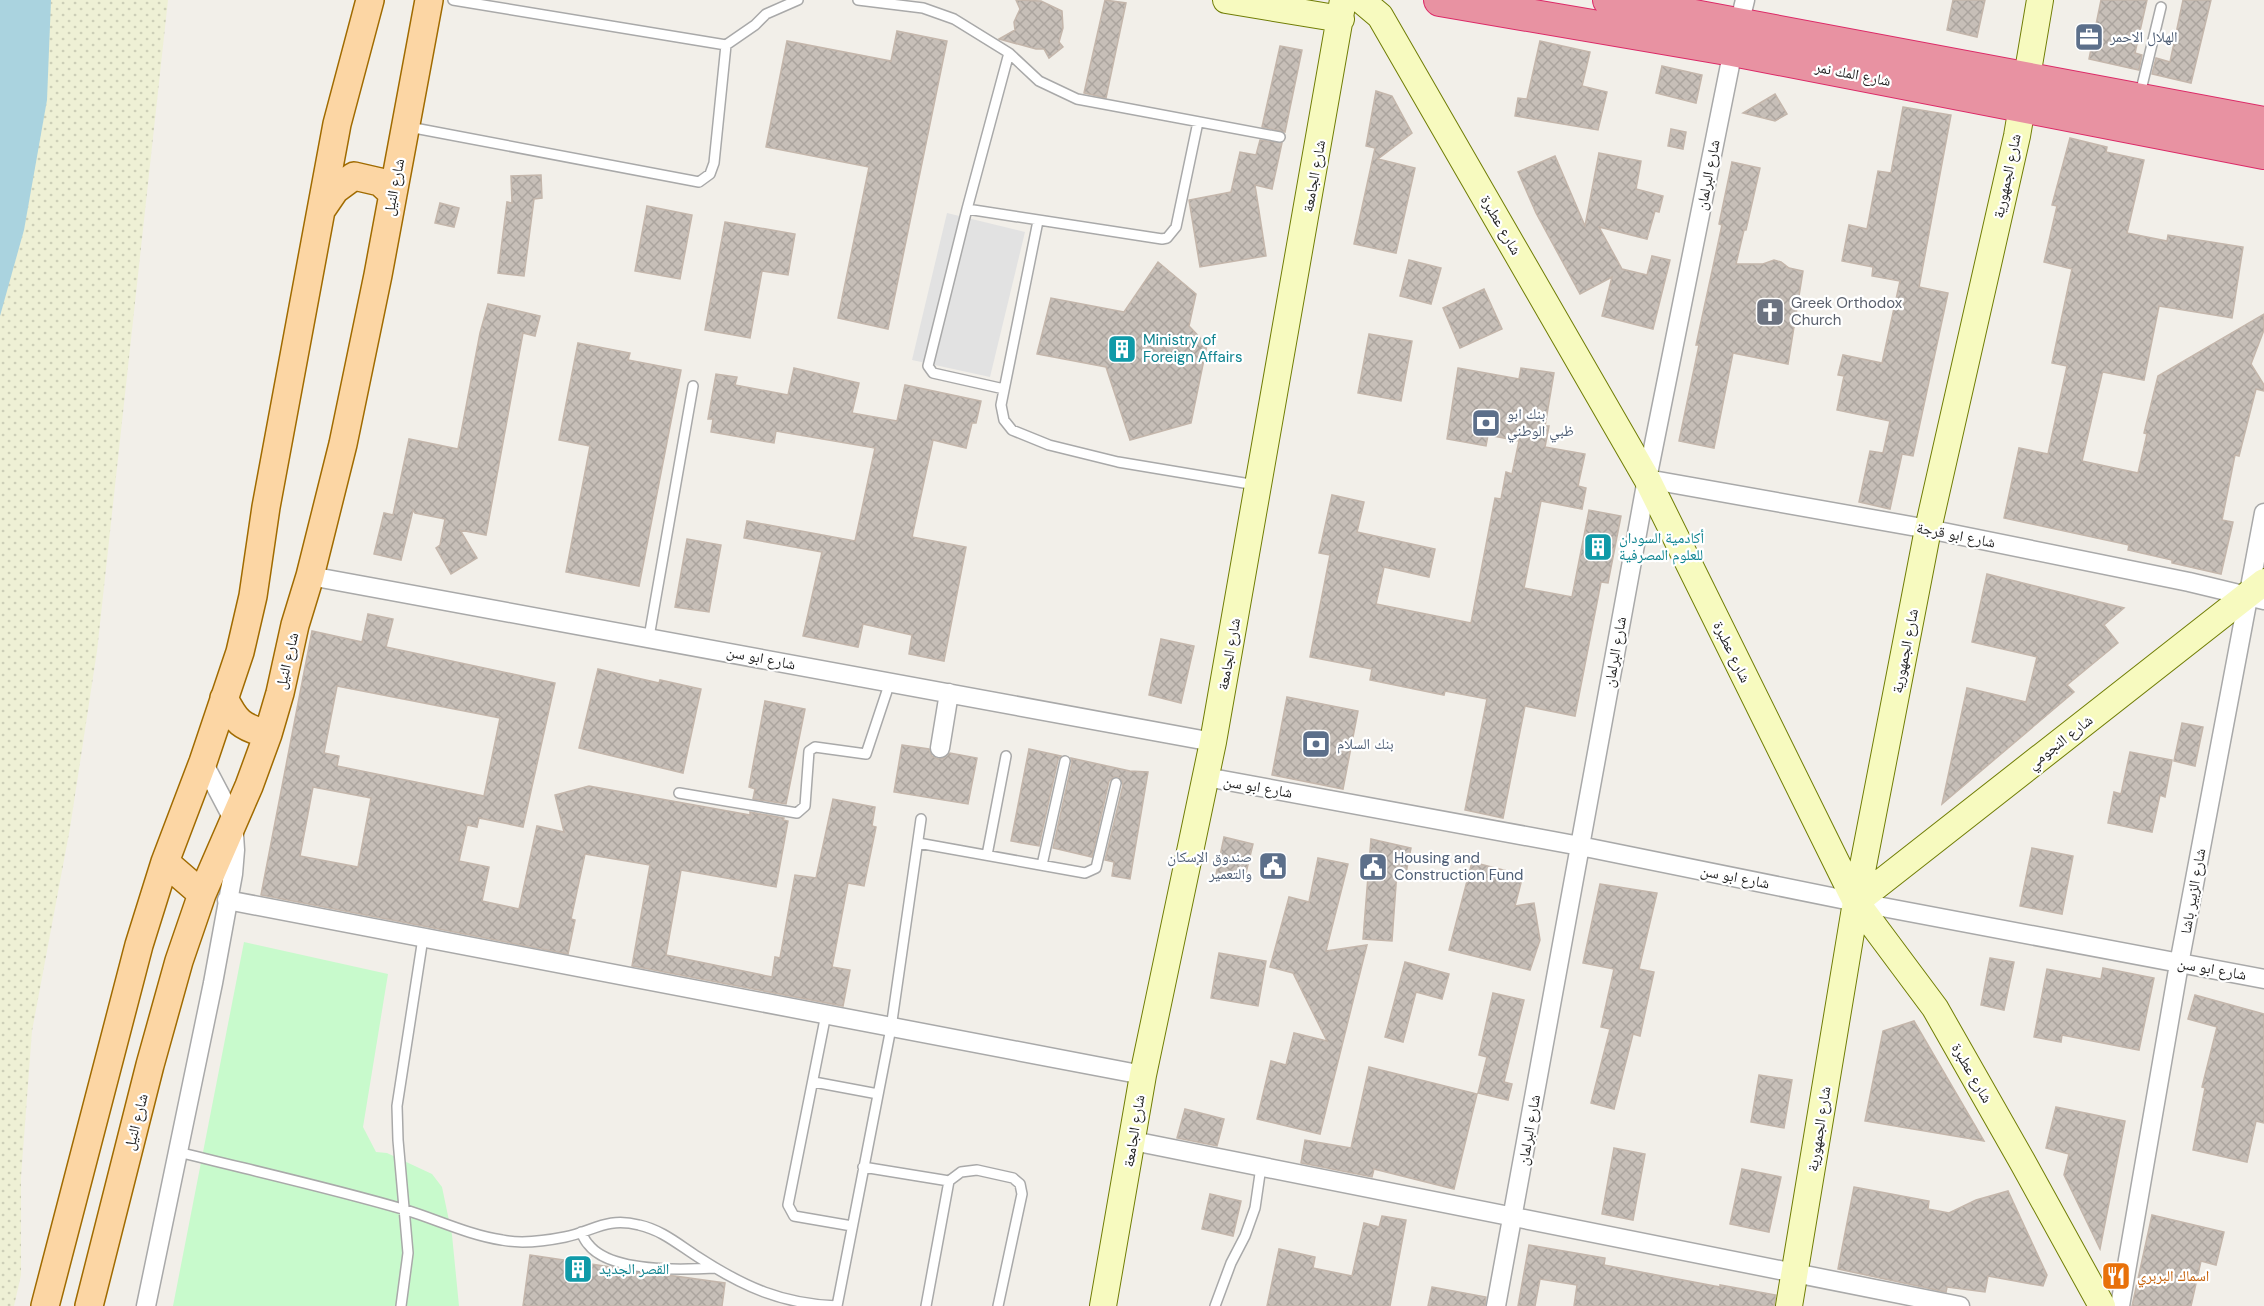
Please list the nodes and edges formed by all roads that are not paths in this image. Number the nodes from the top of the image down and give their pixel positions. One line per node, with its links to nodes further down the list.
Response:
1 (369, 0): 25 (main road)
2 (429, 0): 20 (main road, شارع النيل)
3 (453, 0): 14 (lane)
4 (798, 0): 14 (lane)
5 (858, 0): 15 (lane)
6 (1226, 0): 12 (main road)
7 (1361, 0): 29 (main road, شارع عطبرة)
8 (1440, 0): 13 (highway, شارع المك نمر)
9 (1609, 0): 13 (highway, شارع المك نمر)
10 (2040, 0): 16 (main road, شارع الجمهورية)
11 (2161, 7): 17 (lane)
12 (1342, 9): 30 (main road, شارع الجامعة)
13 (1740, 25): 16 (highway, شارع المك نمر); 29 (street, شارع البرلمان)
14 (726, 45): 20 (lane)
15 (1009, 53): 18 (lane); 24 (lane)
16 (2024, 92): 17 (highway, شارع المك نمر); 22 (highway, شارع المك نمر); 32 (main road, شارع الجمهورية)
17 (2139, 99): 19 (highway, شارع المك نمر)
18 (1198, 122): 21 (lane); 26 (lane)
19 (2264, 123)
20 (406, 126): 23 (main road, شارع النيل)
21 (1280, 137)
22 (2264, 153)
23 (393, 194): 25 (main road); 33 (main road, شارع النيل)
24 (967, 209): 26 (lane); 28 (lane)
25 (321, 210): 38 (main road)
26 (1038, 221): 28 (lane)
27 (693, 386): 35 (lane)
28 (1004, 389): 30 (lane)
29 (1647, 479): 32 (street, شارع ابو قرجة); 51 (street, شارع البرلمان); 56 (main road, شارع عطبرة)
30 (1259, 485): 40 (main road, شارع الجامعة)
31 (2264, 513): 34 (street, شارع الزبير باشا)
32 (1928, 529): 34 (street, شارع ابو قرجة); 56 (main road, شارع الجمهورية)
33 (310, 576): 35 (street, شارع ابو سن); 39 (main road, شارع النيل)
34 (2258, 593): 56 (main road, شارع النجومي); 58 (street, شارع الزبير باشا)
35 (649, 637): 36 (street, شارع ابو سن)
36 (890, 682): 37 (street, شارع ابو سن); 47 (lane)
37 (949, 693): 40 (street, شارع ابو سن); 41 (street)
38 (224, 698): 39 (main road); 44 (main road)
39 (268, 734): 48 (main road, شارع النيل)
40 (1213, 742): 45 (main road, شارع الجامعة)
41 (940, 748)
42 (1006, 756): 52 (lane)
43 (1065, 761): 54 (lane)
44 (203, 762): 48 (street); 53 (main road)
45 (1206, 777): 51 (street, شارع ابو سن); 62 (main road, شارع الجامعة)
46 (1116, 783): 54 (lane)
47 (679, 793)
48 (233, 819): 55 (main road, شارع النيل)
49 (921, 819): 50 (lane)
50 (918, 843): 52 (lane); 61 (lane)
51 (1580, 846): 56 (street, شارع ابو سن); 71 (street, شارع البرلمان)
52 (987, 855): 54 (lane)
53 (165, 862): 55 (main road); 76 (main road)
54 (1042, 865)
55 (215, 897): 57 (street); 66 (street); 77 (main road, شارع النيل)
56 (1856, 902): 58 (street, شارع ابو سن); 75 (main road, شارع الجمهورية); 88 (main road, شارع عطبرة)
57 (423, 938): 60 (street); 70 (lane)
58 (2179, 964): 59 (street, شارع ابو سن); 89 (street, شارع الزبير باشا)
59 (2264, 979)
60 (826, 1014): 61 (street); 63 (lane)
61 (891, 1028): 62 (street); 64 (lane)
62 (1143, 1075): 65 (main road, شارع الجامعة)
63 (814, 1082): 64 (lane); 72 (lane)
64 (878, 1094): 67 (lane)
65 (1133, 1141): 68 (street); 83 (main road, شارع الجامعة)
66 (178, 1152): 70 (lane); 78 (street)
67 (863, 1167): 69 (lane); 72 (lane)
68 (1261, 1167): 71 (street); 84 (lane)
69 (949, 1180): 81 (lane); 82 (lane)
70 (405, 1210): 73 (lane); 79 (lane)
71 (1513, 1217): 75 (street); 85 (street, شارع البرلمان)
72 (852, 1226): 80 (lane)
73 (581, 1232): 74 (lane); 74 (lane)
74 (715, 1268): 80 (lane)
75 (1796, 1272): 86 (main road, شارع الجمهورية); 87 (street)
76 (45, 1306)
77 (89, 1306)
78 (146, 1306)
79 (401, 1306)
80 (837, 1306)
81 (926, 1306)
82 (998, 1306)
83 (1103, 1306)
84 (1215, 1306)
85 (1496, 1306)
86 (1789, 1306)
87 (1960, 1306)
88 (2102, 1306)
89 (2120, 1306)

